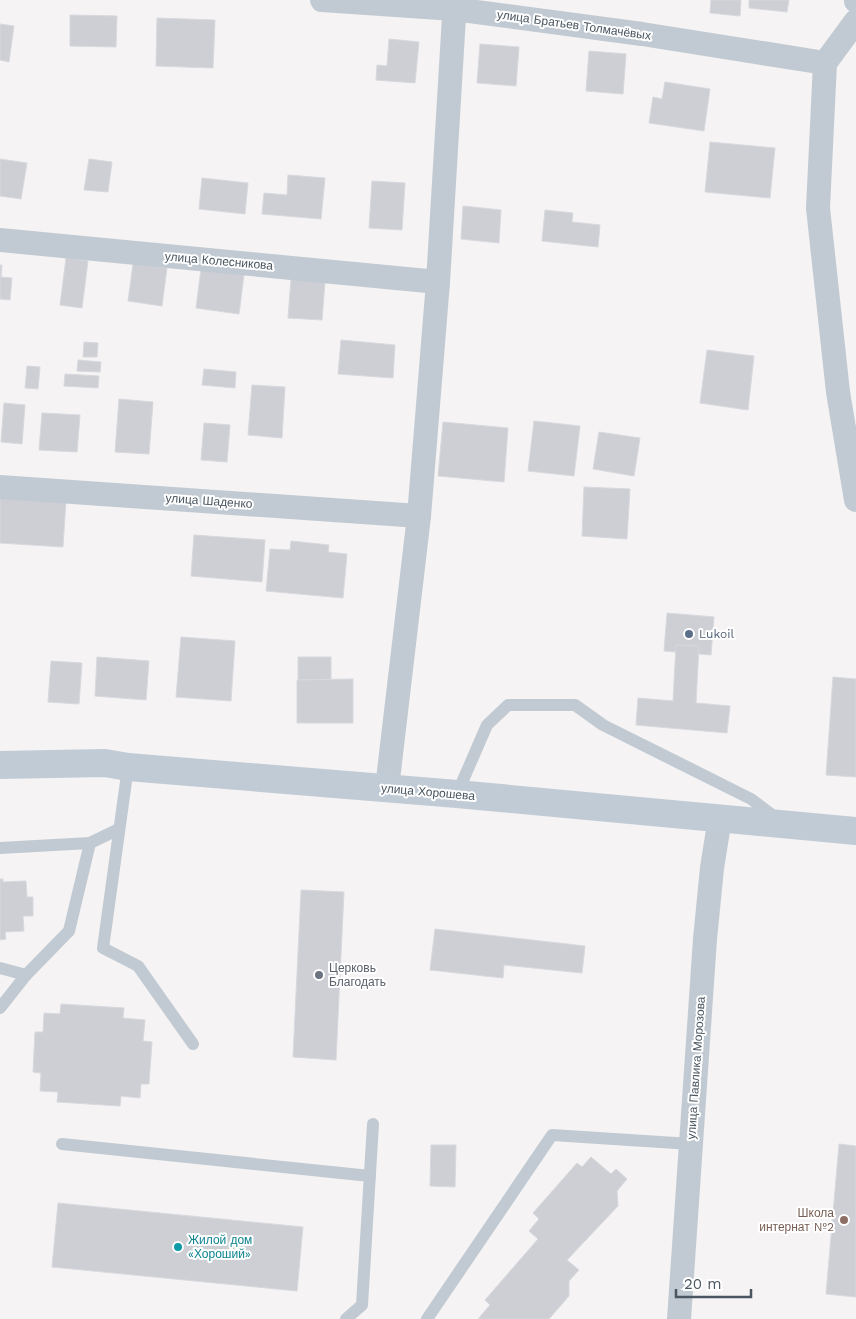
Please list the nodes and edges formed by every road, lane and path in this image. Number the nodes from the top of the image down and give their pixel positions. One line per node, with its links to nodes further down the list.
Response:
1 (322, 0): 2 (street, улица Братьев Толмачёвых)
2 (455, 4): 4 (street, улица Братьев Толмачёвых); 6 (street)
3 (856, 21): 4 (street)
4 (825, 63): 7 (street)
5 (0, 240): 6 (street, улица Колесникова)
6 (438, 282): 10 (street)
7 (847, 384): 9 (street)
8 (0, 487): 10 (street, улица Шаденко)
9 (856, 500)
10 (418, 516): 13 (street)
11 (0, 764): 12 (main road, улица Хорошева)
12 (128, 767): 13 (main road, улица Хорошева); 17 (lane)
13 (387, 788): 14 (main road, улица Хорошева)
14 (457, 794): 15 (main road, улица Хорошева); 16 (lane)
15 (720, 818): 16 (main road, улица Хорошева); 27 (street, улица Павлика Морозова)
16 (784, 825): 18 (main road, улица Хорошева)
17 (119, 829): 19 (lane); 24 (lane)
18 (856, 831)
19 (90, 844): 20 (lane); 22 (lane)
20 (0, 848)
21 (0, 968): 22 (lane)
22 (26, 975): 23 (lane)
23 (0, 1008)
24 (193, 1044)
25 (373, 1124): 28 (lane)
26 (62, 1144): 28 (lane)
27 (691, 1144): 30 (lane); 31 (street, улица Павлика Морозова)
28 (370, 1176): 29 (lane)
29 (346, 1319)
30 (427, 1319)
31 (679, 1319)

